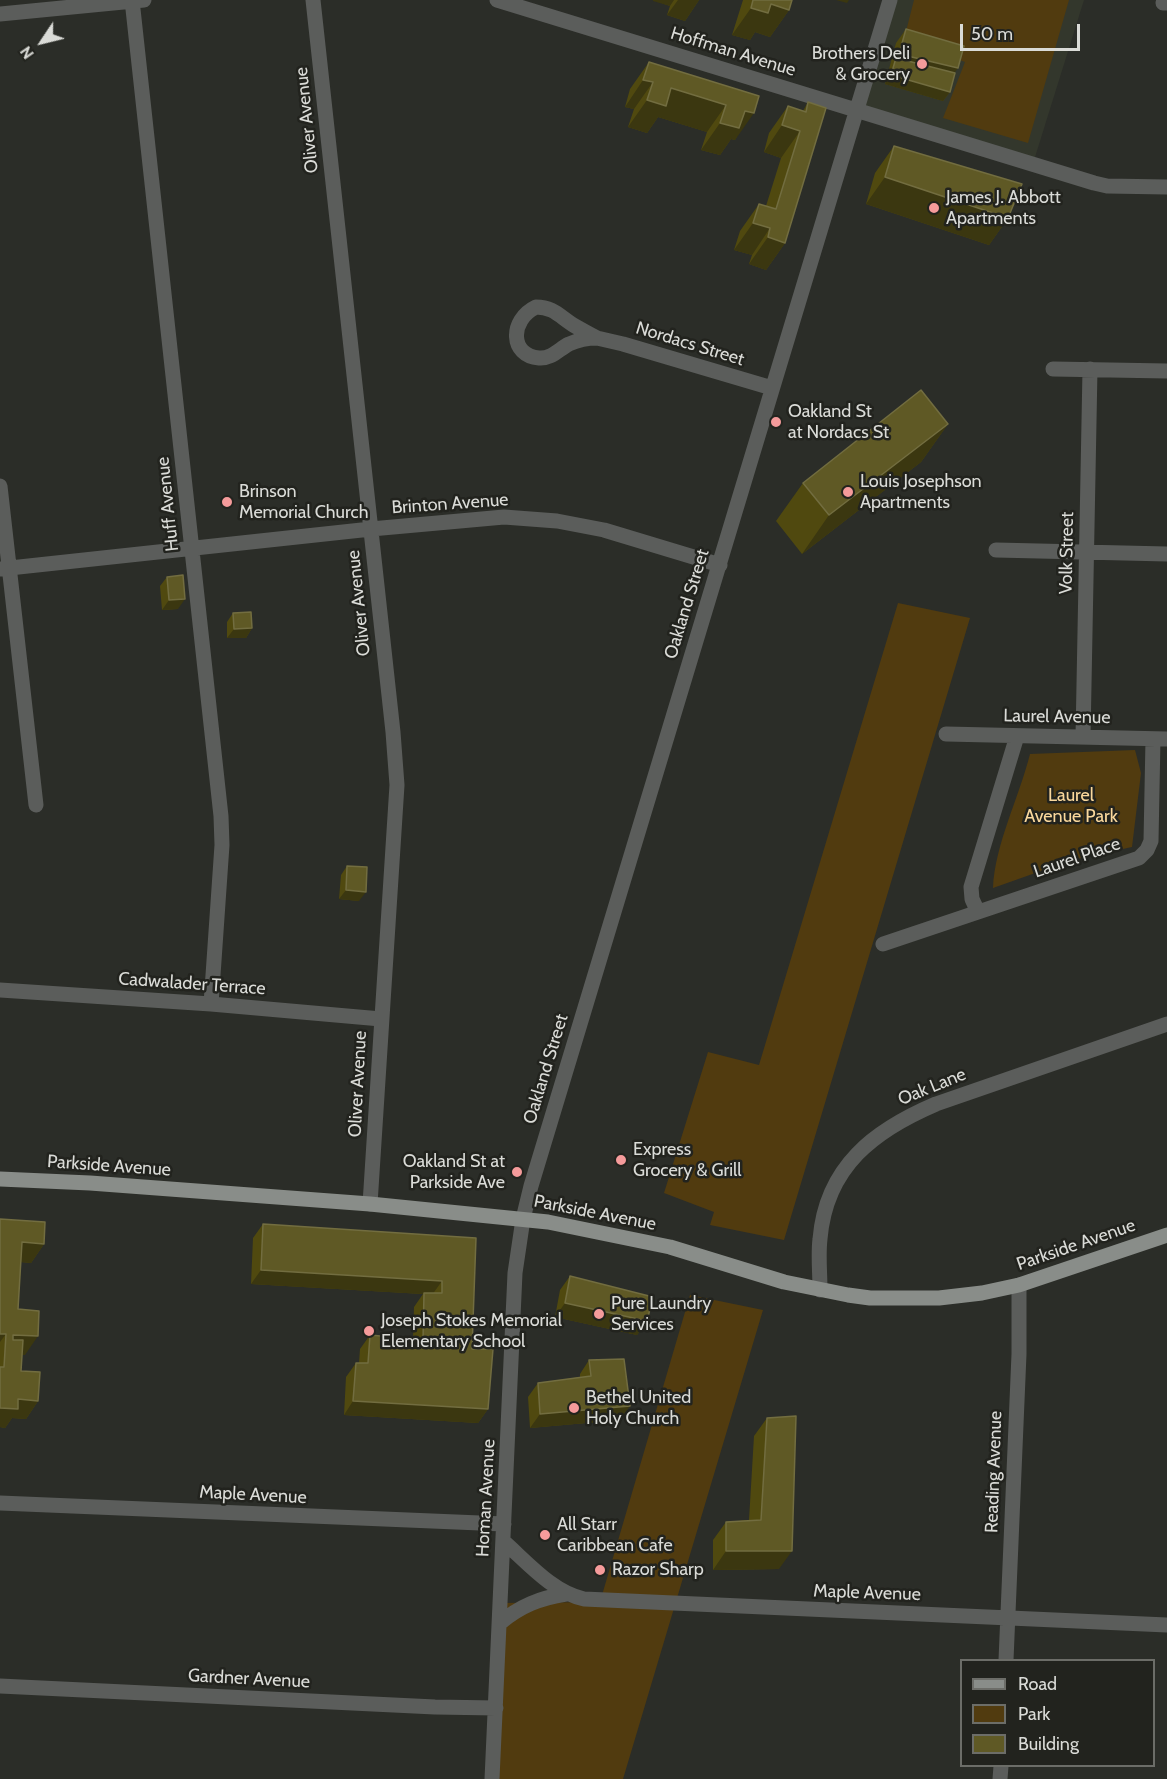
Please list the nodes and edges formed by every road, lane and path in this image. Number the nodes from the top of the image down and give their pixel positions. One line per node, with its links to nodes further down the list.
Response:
1 (136, 0): 5 (street); 15 (street, Huff Avenue)
2 (313, 0): 14 (street, Oliver Avenue)
3 (497, 0): 6 (street, Hoffman Avenue)
4 (890, 0): 6 (street, Oakland Street)
5 (0, 14)
6 (857, 110): 7 (street, Hoffman Avenue); 12 (street, Oakland Street)
7 (1167, 187)
8 (597, 338): 8 (street, Nordacs Street); 12 (street, Nordacs Street)
9 (1053, 369): 10 (street)
10 (1090, 369): 11 (street); 17 (street, Volk Street)
11 (1167, 371)
12 (772, 388): 19 (street, Oakland Street)
13 (0, 486): 20 (street)
14 (371, 529): 15 (street, Brinton Avenue); 19 (street, Brinton Avenue); 30 (street, Oliver Avenue)
15 (192, 548): 20 (street, Brinton Avenue); 29 (street, Huff Avenue)
16 (996, 550): 17 (street)
17 (1087, 553): 18 (street); 23 (street, Volk Street)
18 (1167, 554)
19 (720, 565): 34 (street, Oakland Street)
20 (4, 569): 25 (street)
21 (946, 734): 22 (street, Laurel Avenue)
22 (1017, 735): 23 (street, Laurel Avenue); 26 (street)
23 (1083, 737): 24 (street, Laurel Avenue)
24 (1160, 739): 26 (street, Laurel Place)
25 (36, 805)
26 (978, 912): 27 (street, Laurel Place)
27 (884, 944)
28 (0, 990): 29 (street, Cadwalader Terrace)
29 (211, 1004): 30 (street, Cadwalader Terrace)
30 (381, 1019): 33 (street, Oliver Avenue)
31 (1167, 1024): 37 (street, Oak Lane)
32 (0, 1179): 33 (main road, Parkside Avenue)
33 (370, 1204): 34 (main road, Parkside Avenue)
34 (523, 1219): 37 (main road, Parkside Avenue); 39 (street, Homan Avenue)
35 (1167, 1235): 36 (main road, Parkside Avenue)
36 (1019, 1285): 37 (main road, Parkside Avenue); 42 (street, Reading Avenue)
37 (820, 1290)
38 (0, 1503): 39 (street, Maple Avenue)
39 (504, 1524): 40 (street, Homan Avenue)
40 (503, 1541): 41 (street, Maple Avenue); 43 (street, Homan Avenue)
41 (566, 1594): 42 (street, Maple Avenue); 43 (street, Maple Avenue)
42 (1008, 1618): 44 (street, Maple Avenue); 45 (street, Reading Avenue)
43 (500, 1623): 47 (street, Homan Avenue)
44 (1167, 1625)
45 (1006, 1659)
46 (0, 1686): 47 (street, Gardner Avenue)
47 (496, 1708): 48 (street, Homan Avenue)
48 (492, 1779)

